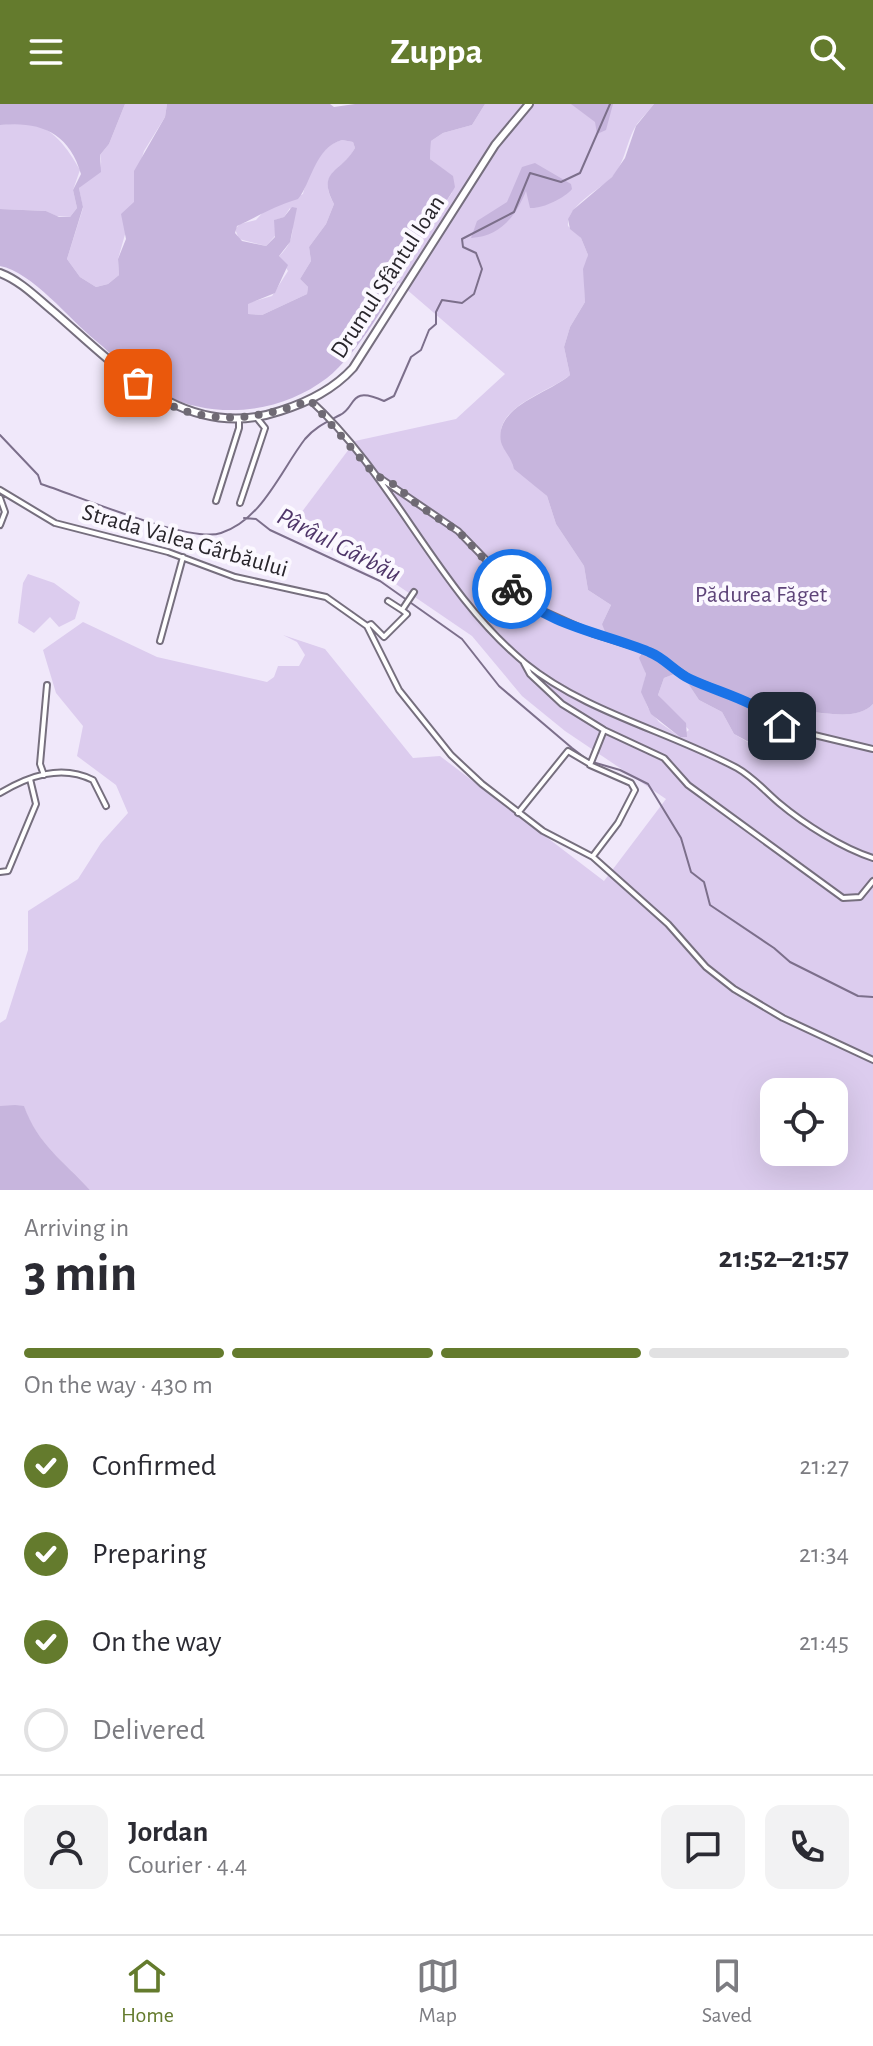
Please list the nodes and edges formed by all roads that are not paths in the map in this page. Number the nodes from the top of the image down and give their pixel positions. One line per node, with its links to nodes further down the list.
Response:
1 (529, 104): 3 (main road, Drumul Sfântul Ioan)
2 (0, 273): 5 (main road, Drumul Sfântul Ioan)
3 (310, 400): 4 (main road, Drumul Sfântul Ioan); 6 (street)
4 (257, 418): 5 (main road, Drumul Sfântul Ioan); 10 (street)
5 (239, 419): 9 (street)
6 (375, 475): 18 (street); 21 (street)
7 (0, 490): 12 (street, Strada Valea Gârbăului)
8 (0, 498): 11 (street)
9 (216, 501)
10 (240, 503)
11 (0, 525)
12 (183, 557): 16 (street, Strada Valea Gârbăului); 17 (street)
13 (414, 592): 15 (street)
14 (388, 601): 15 (street)
15 (402, 610): 16 (street)
16 (367, 626): 27 (street)
17 (160, 641)
18 (523, 661): 20 (street); 29 (street)
19 (47, 685): 23 (street)
20 (604, 730): 22 (street); 31 (street)
21 (873, 749)
22 (591, 762): 27 (street); 28 (street)
23 (44, 775): 24 (street); 26 (street)
24 (30, 779): 25 (street); 30 (street)
25 (0, 793)
26 (106, 806)
27 (518, 813): 28 (street)
28 (593, 857): 32 (street)
29 (873, 858)
30 (0, 872)
31 (873, 881)
32 (873, 1060)

